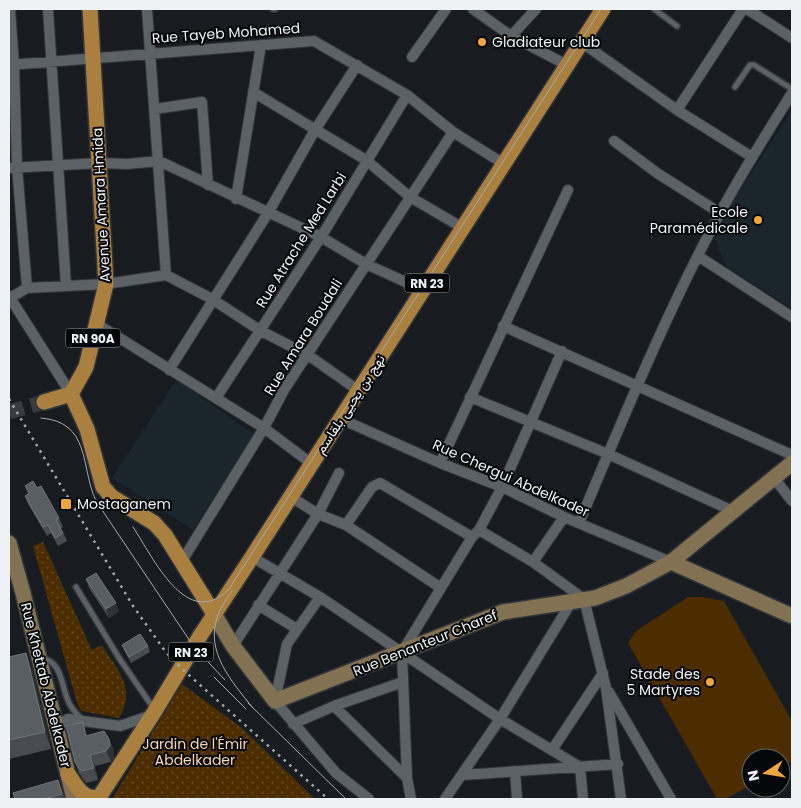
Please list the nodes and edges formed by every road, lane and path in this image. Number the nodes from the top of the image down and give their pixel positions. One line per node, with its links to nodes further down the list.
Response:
1 (10, 9): 20 (street)
2 (48, 9): 19 (street)
3 (90, 9): 17 (main road, Avenue Amara Hmida / RN 90A)
4 (147, 9): 16 (street)
5 (446, 9): 18 (street)
6 (473, 9): 12 (street)
7 (602, 9): 14 (main road, نهج بن يحيى بلقاسم / RN 23)
8 (654, 9): 11 (lane)
9 (745, 9): 13 (street); 29 (street)
10 (534, 10): 12 (street)
11 (677, 26)
12 (511, 36): 22 (street)
13 (792, 38)
14 (581, 42): 22 (main road, نهج بن يحيى بلقاسم / RN 23); 29 (street)
15 (261, 44): 16 (street, Rue Tayeb Mohamed); 21 (street, Rue Tayeb Mohamed); 25 (street)
16 (150, 52): 17 (street, Rue Tayeb Mohamed); 28 (street)
17 (93, 57): 19 (street, Rue Tayeb Mohamed); 36 (main road, Avenue Amara Hmida / RN 90A)
18 (412, 57)
19 (52, 61): 20 (street, Rue Tayeb Mohamed); 38 (street)
20 (11, 65): 39 (street)
21 (357, 65): 27 (street, Rue Tayeb Mohamed); 30 (street)
22 (566, 65): 37 (main road, نهج بن يحيى بلقاسم / RN 23)
23 (735, 87): 24 (lane)
24 (792, 89)
25 (253, 92): 30 (street); 43 (street)
26 (792, 93): 33 (street)
27 (407, 95): 31 (street, Rue Tayeb Mohamed); 34 (street, Rue Atrache Med Larbi)
28 (155, 109): 35 (street); 40 (street)
29 (677, 110): 33 (street)
30 (315, 130): 34 (street); 44 (street)
31 (453, 132): 37 (street, Rue Tayeb Mohamed); 42 (street, Rue Amara Boudali)
32 (614, 141): 45 (street)
33 (752, 158): 45 (street)
34 (366, 160): 42 (street); 47 (street, Rue Atrache Med Larbi)
35 (159, 161): 36 (street); 40 (street); 50 (street)
36 (100, 163): 38 (street); 51 (main road, Avenue Amara Hmida / RN 90A)
37 (504, 164): 46 (main road, نهج بن يحيى بلقاسم / RN 23)
38 (58, 166): 39 (street); 52 (street)
39 (13, 167): 53 (street)
40 (208, 185): 43 (street)
41 (568, 190): 59 (street)
42 (410, 197): 46 (street); 49 (street, Rue Amara Boudali)
43 (236, 199): 44 (street)
44 (268, 213): 47 (street); 56 (street)
45 (720, 213): 48 (street)
46 (463, 228): 54 (main road, نهج بن يحيى بلقاسم / RN 23)
47 (320, 237): 49 (street); 60 (street, Rue Atrache Med Larbi)
48 (698, 256): 57 (street); 64 (street)
49 (366, 264): 54 (street); 62 (street, Rue Amara Boudali)
50 (166, 275): 51 (street); 56 (street)
51 (106, 284): 52 (street); 58 (main road, Avenue Amara Hmida / RN 90A)
52 (66, 286): 53 (street)
53 (27, 288): 55 (street)
54 (423, 290): 65 (main road, نهج بن يحيى بلقاسم / RN 23)
55 (9, 297): 66 (street)
56 (212, 299): 60 (street); 63 (street)
57 (792, 318)
58 (97, 324): 63 (street); 66 (main road, Avenue Amara Hmida / RN 90A)
59 (503, 326): 61 (street); 67 (street)
60 (261, 330): 62 (street); 68 (street, Rue Atrache Med Larbi)
61 (562, 351): 64 (street); 71 (street)
62 (308, 355): 65 (street); 72 (street, Rue Amara Boudali)
63 (169, 370): 68 (street)
64 (639, 386): 73 (street); 74 (street)
65 (359, 391): 70 (main road, نهج بن يحيى بلقاسم / RN 23)
66 (71, 394): 69 (main road); 91 (main road)
67 (470, 397): 71 (street); 75 (street)
68 (216, 398): 72 (street)
69 (44, 402)
70 (341, 419): 75 (street, Rue Chergui Abdelkader); 76 (main road, نهج بن يحيى بلقاسم / RN 23)
71 (530, 422): 73 (street); 80 (street)
72 (264, 428): 76 (street); 91 (street, Rue Amara Boudali)
73 (608, 454): 83 (street); 86 (street)
74 (792, 454)
75 (440, 463): 80 (street, Rue Chergui Abdelkader)
76 (312, 464): 81 (main road, نهج بن يحيى بلقاسم / RN 23)
77 (792, 464): 79 (main road, Rue Benanteur Charef)
78 (339, 473): 84 (street)
79 (774, 478): 82 (street); 83 (main road, Rue Benanteur Charef)
80 (502, 487): 85 (street, Rue Chergui Abdelkader); 88 (street)
81 (291, 497): 84 (street); 90 (main road, نهج بن يحيى بلقاسم / RN 23)
82 (792, 501)
83 (735, 512): 93 (main road, Rue Benanteur Charef)
84 (318, 514): 87 (street); 94 (street)
85 (564, 517): 86 (street, Rue Chergui Abdelkader); 92 (street)
86 (579, 523): 93 (street, Rue Chergui Abdelkader)
87 (346, 525): 88 (street); 96 (street)
88 (476, 534): 92 (street); 96 (street)
89 (9, 543): 105 (main road, Rue Khettab Abdelkader)
90 (252, 557): 94 (street); 100 (main road, نهج بن يحيى بلقاسم / RN 23)
91 (182, 561): 100 (main road)
92 (533, 562): 98 (street)
93 (671, 562): 98 (main road, Rue Benanteur Charef); 101 (main road)
94 (278, 574): 97 (street); 99 (street)
95 (76, 587): 112 (lane)
96 (441, 588): 104 (street)
97 (320, 597): 102 (street); 104 (street)
98 (578, 600): 104 (main road, Rue Benanteur Charef); 106 (street); 114 (street)
99 (258, 605): 102 (street); 103 (street)
100 (214, 614): 103 (main road); 112 (main road, نهج بن يحيى بلقاسم / RN 23)
101 (792, 616)
102 (297, 629): 110 (street)
103 (233, 646): 110 (main road)
104 (402, 653): 107 (street); 110 (main road, Rue Benanteur Charef); 114 (street)
105 (40, 658): 109 (main road, Rue Khettab Abdelkader); 115 (lane)
106 (602, 673): 108 (street); 120 (street)
107 (403, 682): 111 (street); 126 (street)
108 (606, 688): 121 (street); 135 (street)
109 (50, 700): 113 (street); 118 (main road, Rue Khettab Abdelkader)
110 (275, 701): 116 (street)
111 (334, 706): 116 (street); 126 (street)
112 (154, 713): 117 (street); 119 (main road, نهج بن يحيى بلقاسم / RN 23)
113 (72, 719): 115 (street); 118 (street)
114 (500, 719): 120 (street); 125 (street)
115 (83, 720): 117 (street)
116 (293, 724): 129 (street)
117 (120, 726): 119 (street)
118 (56, 727): 124 (main road, Rue Khettab Abdelkader)
119 (132, 749): 127 (main road, نهج بن يحيى بلقاسم / RN 23)
120 (552, 750): 122 (street)
121 (618, 764): 122 (street); 134 (street)
122 (580, 767): 123 (street); 133 (street)
123 (515, 771): 125 (street); 132 (street)
124 (68, 774): 127 (main road); 128 (main road, Rue Khettab Abdelkader)
125 (464, 775): 131 (street)
126 (407, 778): 130 (street)
127 (99, 798)
128 (74, 799)
129 (369, 799)
130 (411, 799)
131 (445, 799)
132 (517, 799)
133 (583, 799)
134 (621, 799)
135 (671, 799)

